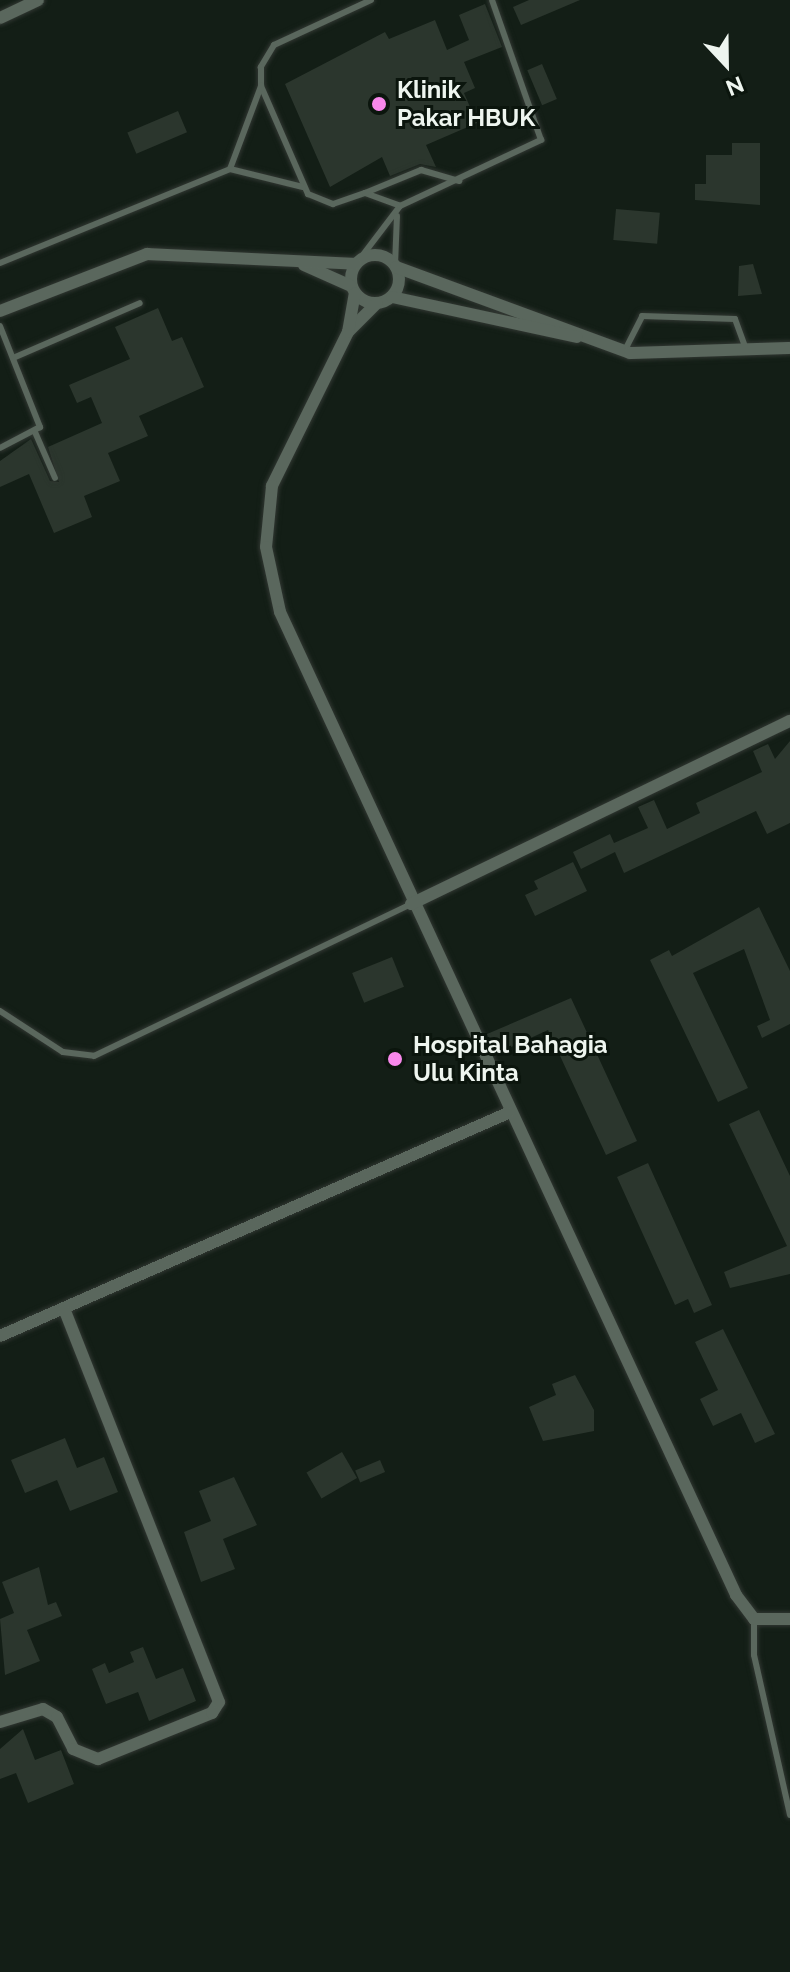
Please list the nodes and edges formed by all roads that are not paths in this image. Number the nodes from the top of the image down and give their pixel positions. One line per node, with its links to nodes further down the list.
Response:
1 (38, 0): 4 (street)
2 (371, 0): 5 (lane)
3 (492, 0): 7 (lane)
4 (0, 18)
5 (261, 86): 6 (lane); 8 (lane)
6 (230, 169): 8 (lane); 14 (lane)
7 (459, 181): 9 (lane); 10 (lane)
8 (304, 187): 9 (lane)
9 (365, 193): 10 (lane)
10 (400, 206): 11 (lane)
11 (397, 216): 13 (lane); 15 (lane)
12 (297, 262): 13 (street); 16 (street); 20 (street)
13 (358, 262): 15 (street); 16 (street)
14 (0, 263)
15 (396, 266): 17 (street); 24 (street)
16 (353, 290): 19 (street); 22 (street)
17 (392, 297): 19 (street); 24 (street)
18 (140, 303): 29 (lane)
19 (377, 303): 22 (street)
20 (0, 311)
21 (0, 326): 29 (lane)
22 (348, 332): 34 (street)
23 (790, 337): 26 (street)
24 (600, 342): 28 (street)
25 (790, 348): 26 (street)
26 (763, 349): 27 (street)
27 (746, 350): 28 (street); 28 (lane)
28 (625, 352)
29 (13, 358): 30 (lane)
30 (35, 432): 31 (lane); 32 (lane)
31 (0, 448)
32 (55, 478)
33 (790, 721): 34 (street)
34 (411, 904): 35 (lane); 36 (street)
35 (0, 1011)
36 (508, 1113): 37 (street); 39 (street)
37 (64, 1309): 38 (street); 41 (street)
38 (0, 1336)
39 (754, 1619): 40 (street); 42 (lane)
40 (790, 1619)
41 (0, 1722)
42 (790, 1815)

